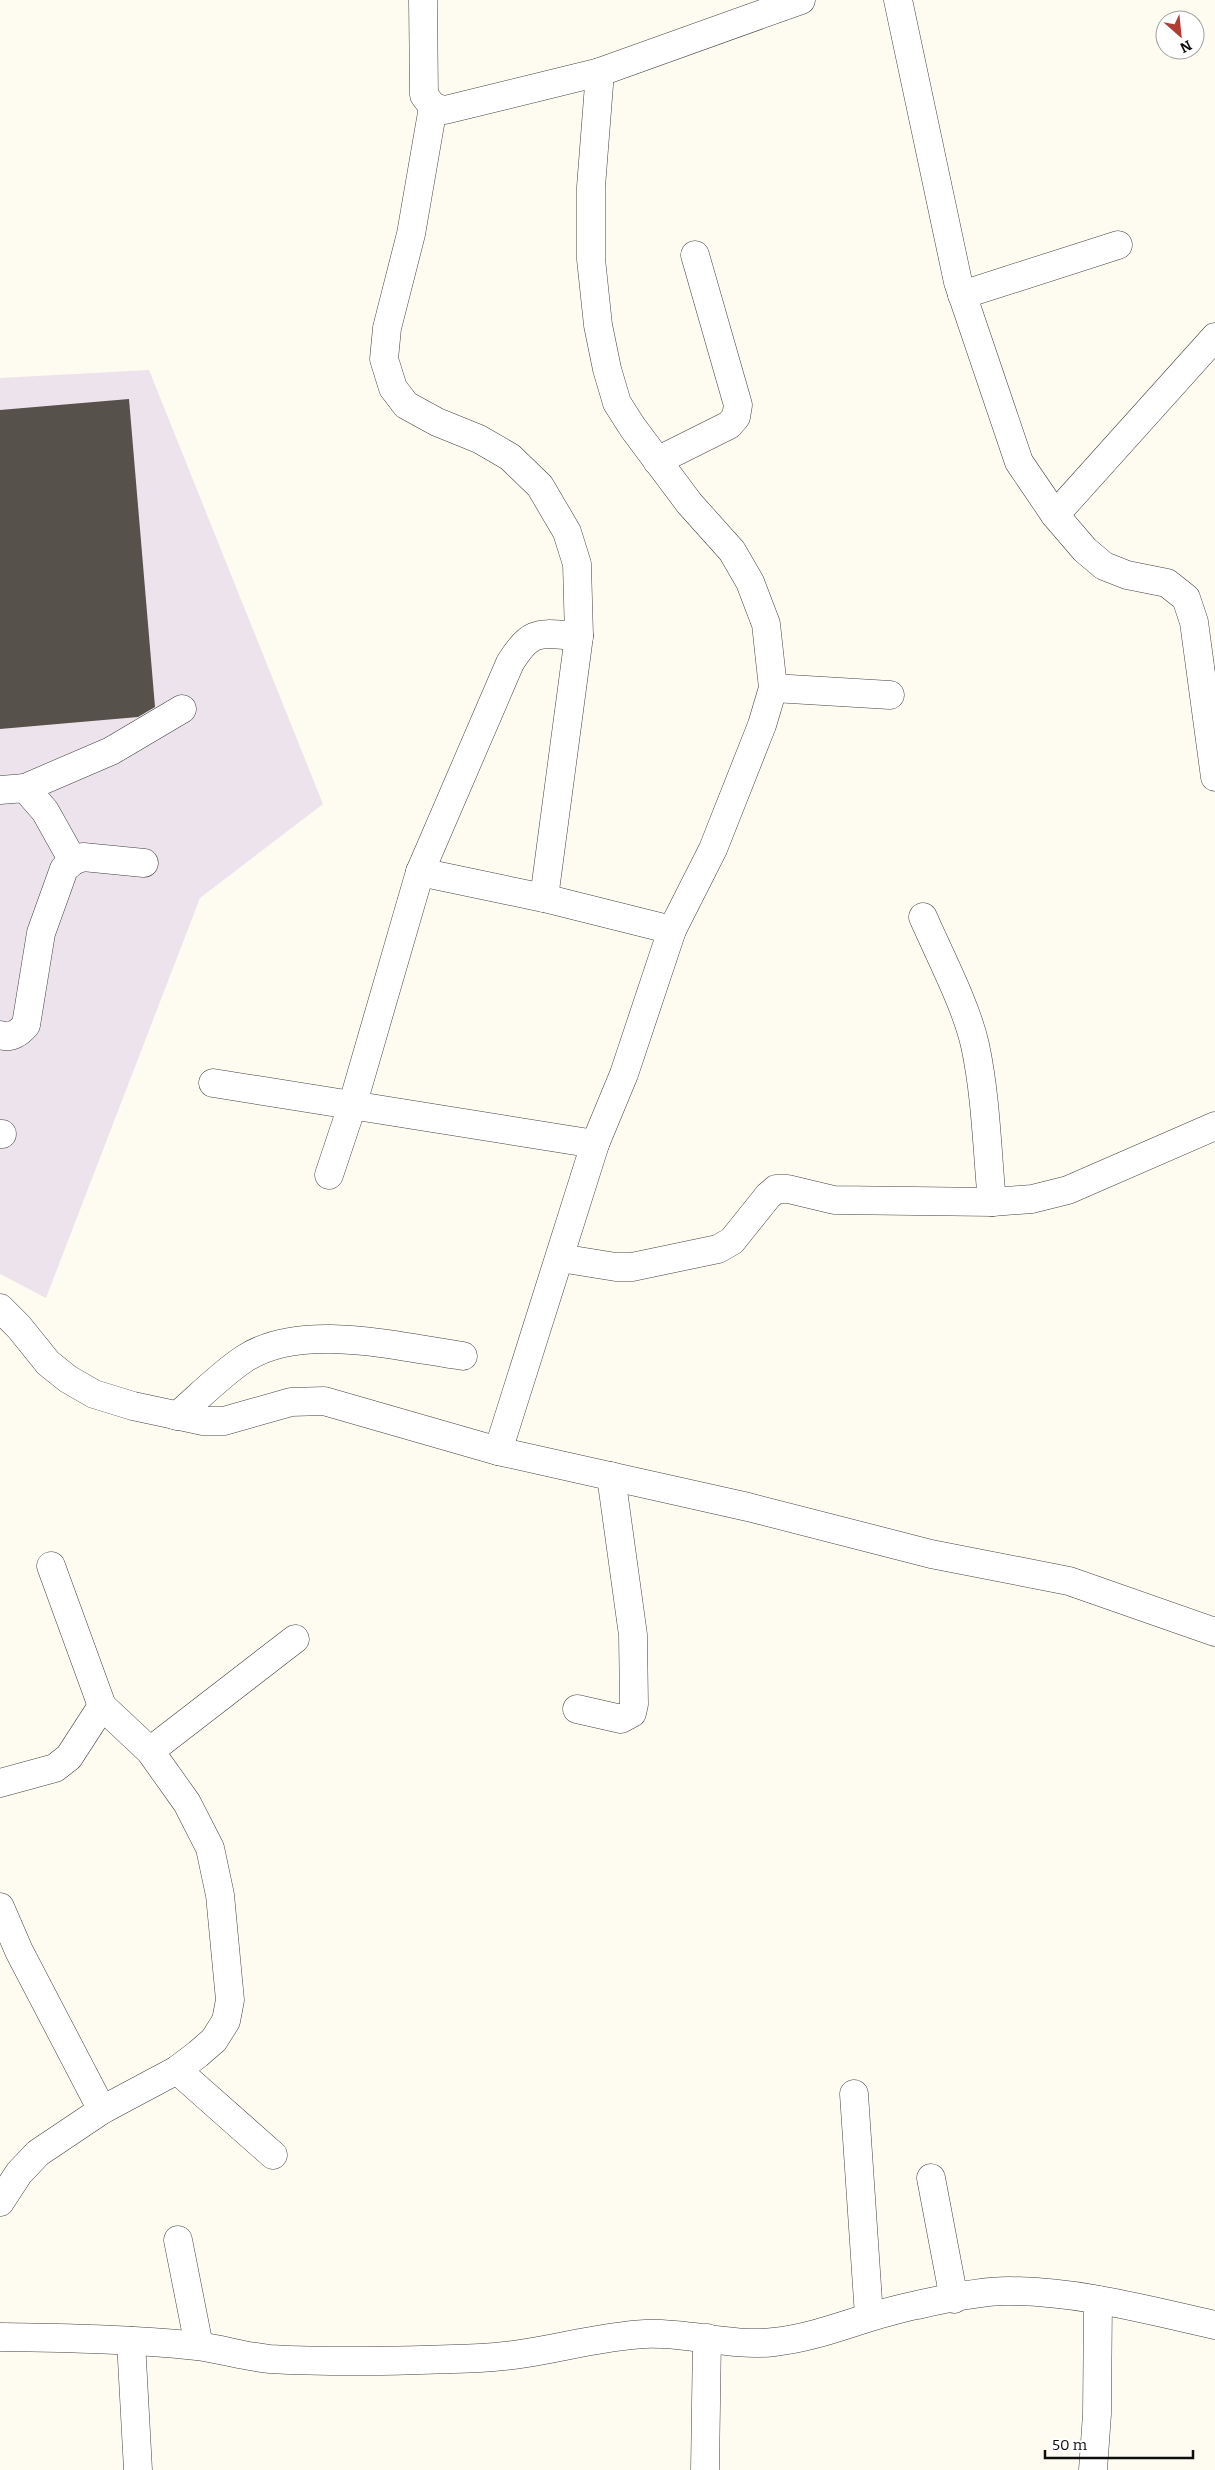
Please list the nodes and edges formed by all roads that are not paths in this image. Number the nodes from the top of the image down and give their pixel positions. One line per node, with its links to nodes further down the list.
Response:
1 (423, 0): 5 (street)
2 (801, 0): 4 (street)
3 (898, 0): 8 (street)
4 (600, 72): 5 (street); 10 (street)
5 (432, 107): 12 (street)
6 (1118, 245): 8 (street)
7 (696, 255): 10 (street)
8 (962, 294): 11 (street)
9 (1215, 337): 11 (street)
10 (657, 461): 13 (street)
11 (1055, 515): 16 (street)
12 (580, 636): 20 (street); 21 (street)
13 (773, 688): 14 (street); 23 (street)
14 (890, 695)
15 (182, 709): 17 (street)
16 (1215, 778)
17 (13, 789): 18 (street)
18 (73, 861): 19 (street); 24 (street)
19 (144, 863)
20 (420, 872): 21 (street); 26 (street)
21 (544, 898): 23 (street)
22 (923, 917): 30 (street)
23 (672, 930): 28 (street)
24 (0, 1035)
25 (213, 1083): 26 (street)
26 (353, 1104): 28 (street); 29 (street)
27 (1215, 1126): 30 (street)
28 (595, 1144): 31 (street)
29 (329, 1175)
30 (992, 1202): 31 (street)
31 (560, 1258): 35 (street)
32 (9, 1317): 34 (street)
33 (463, 1356): 34 (street)
34 (177, 1416): 35 (street)
35 (498, 1451): 36 (street)
36 (611, 1476): 38 (street); 41 (street)
37 (51, 1566): 40 (street)
38 (1215, 1632)
39 (295, 1639): 42 (street)
40 (102, 1706): 42 (street); 43 (street)
41 (577, 1709)
42 (150, 1751): 45 (street)
43 (0, 1783)
44 (0, 1907): 47 (street)
45 (177, 2070): 47 (street); 48 (street)
46 (854, 2094): 54 (street)
47 (102, 2110): 50 (street)
48 (273, 2155)
49 (932, 2178): 52 (street)
50 (0, 2202)
51 (178, 2240): 59 (street)
52 (954, 2299): 53 (street); 54 (street)
53 (1098, 2300): 55 (street); 62 (street)
54 (869, 2316): 57 (street)
55 (1215, 2325)
56 (0, 2337): 58 (street)
57 (707, 2338): 59 (street); 61 (street)
58 (131, 2341): 59 (street); 60 (street)
59 (200, 2346)
60 (138, 2470)
61 (705, 2470)
62 (1093, 2470)

